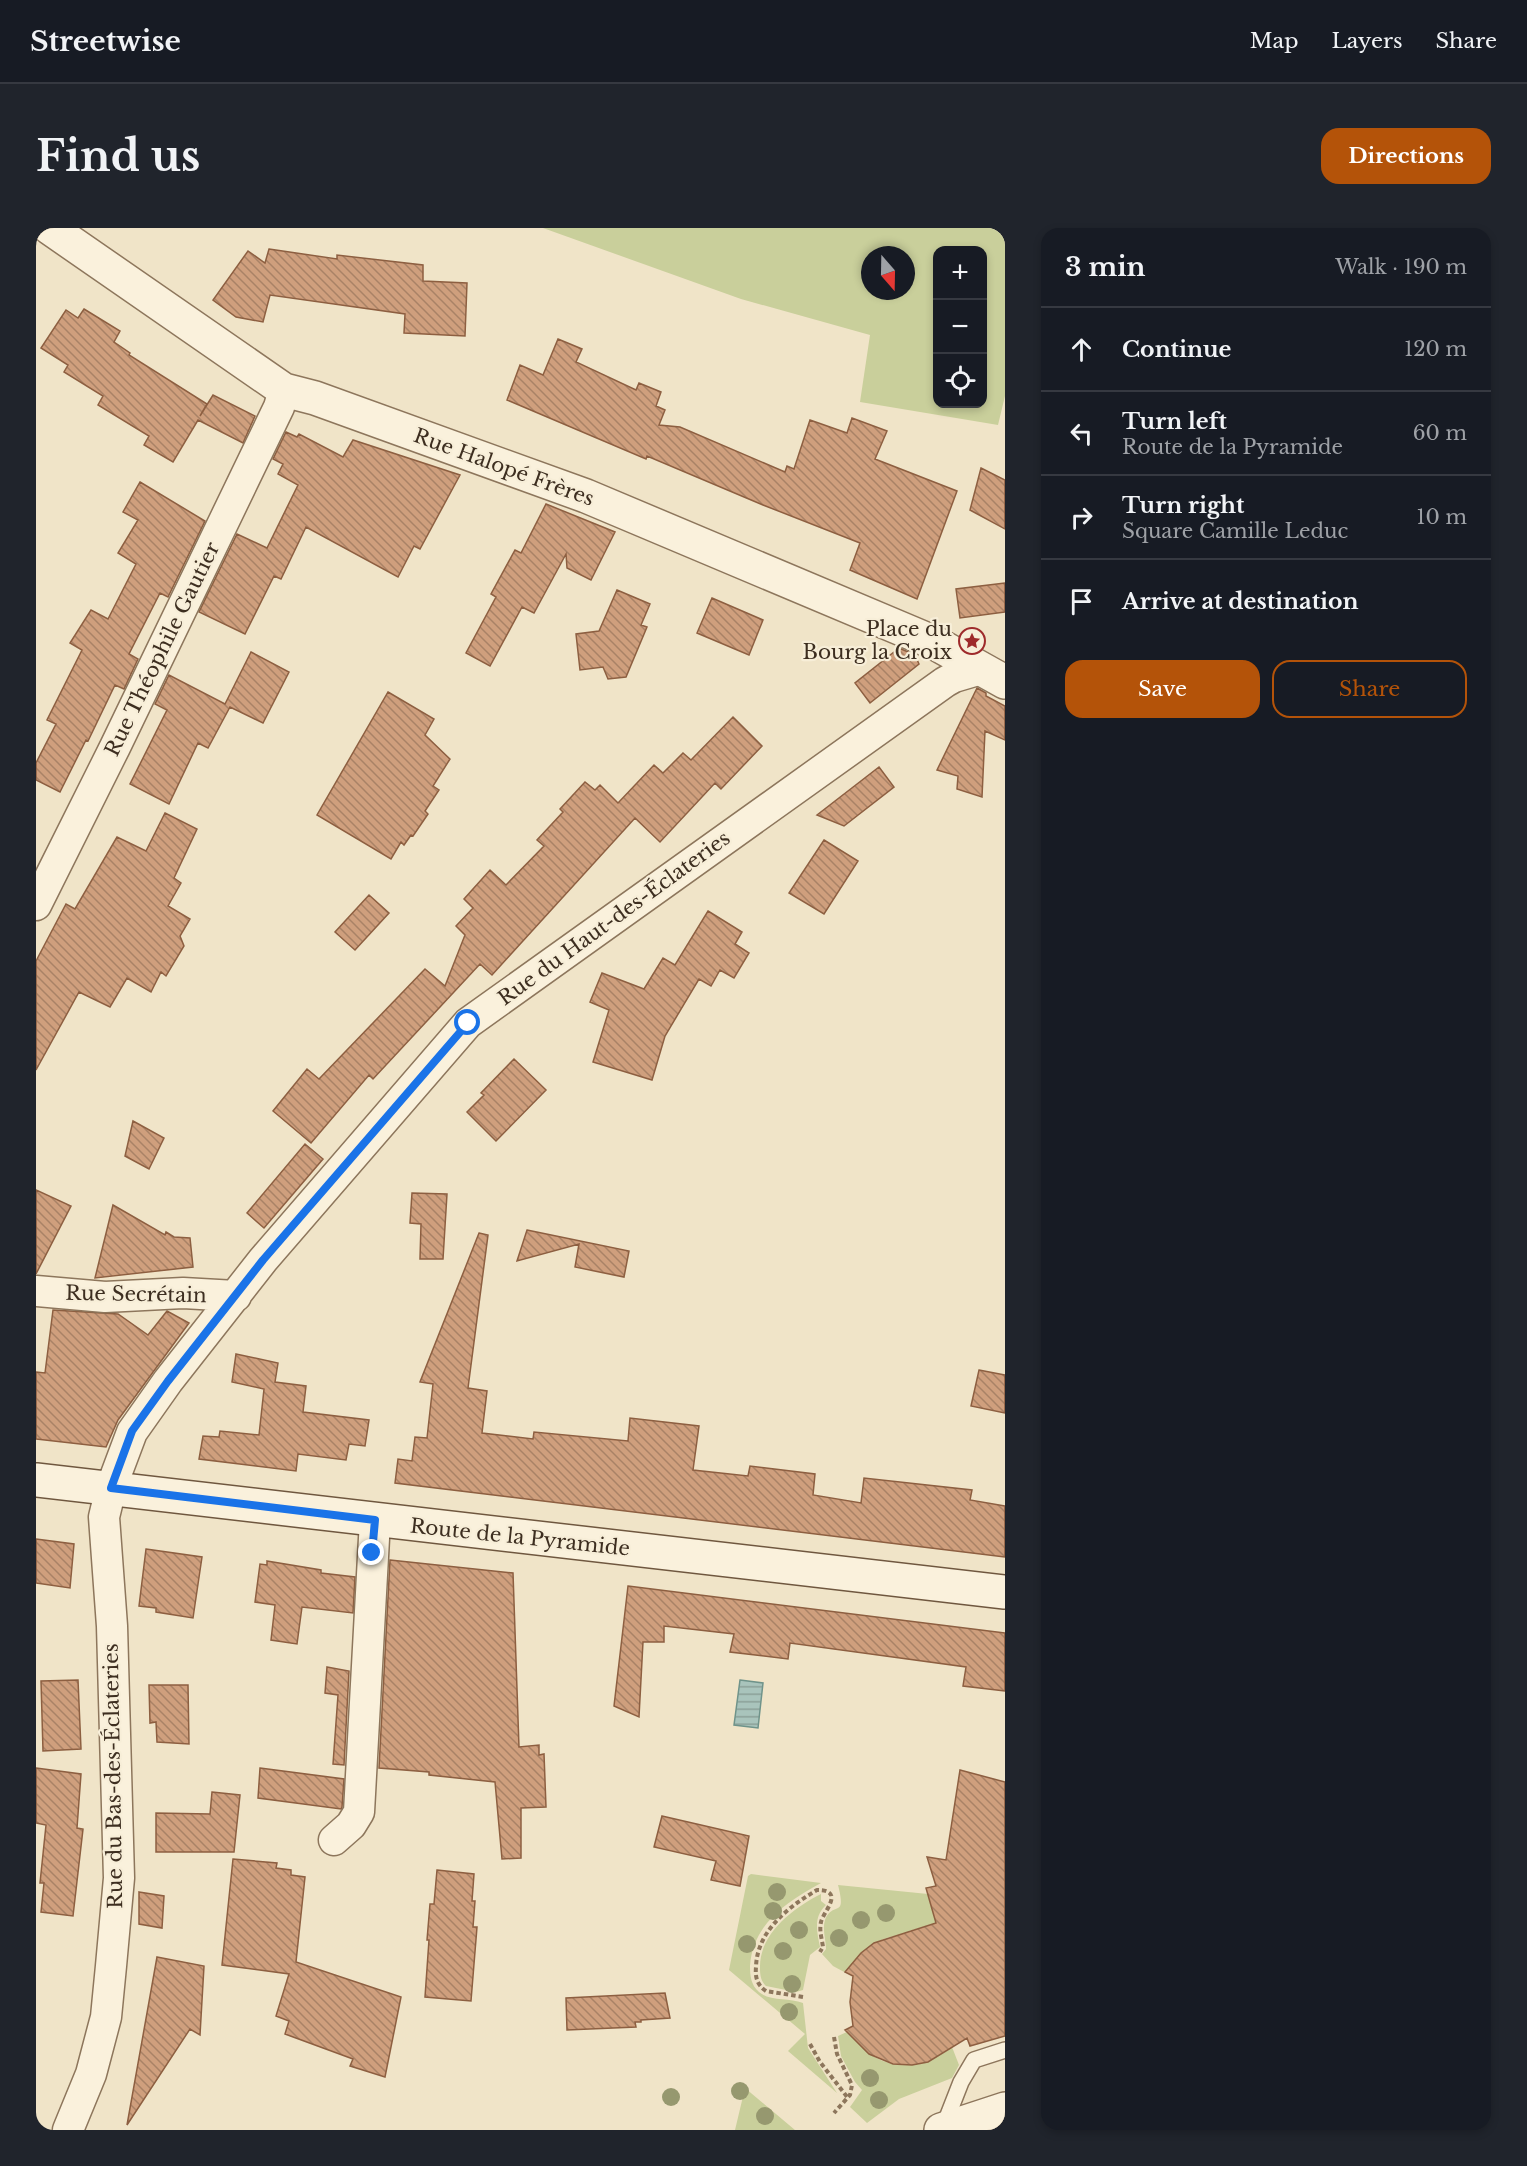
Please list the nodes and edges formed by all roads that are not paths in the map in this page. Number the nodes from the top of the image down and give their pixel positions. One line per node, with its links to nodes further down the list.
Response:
1 (50, 228): 2 (street, Rue Halopé Frères)
2 (284, 390): 3 (street, Rue Halopé Frères); 4 (street, Rue Théophile Gautier)
3 (997, 669): 6 (street, Rue du Haut-des-Éclateries)
4 (36, 905)
5 (36, 1291): 6 (street, Rue Secrétain)
6 (236, 1296): 8 (street, Rue du Haut-des-Éclateries)
7 (36, 1480): 8 (street, Route de la Pyramide)
8 (111, 1488): 9 (street, Route de la Pyramide); 14 (street, Rue du Bas-des-Éclateries)
9 (375, 1520): 10 (street, Route de la Pyramide); 11 (street)
10 (1005, 1592)
11 (334, 1840)
12 (1005, 2050): 15 (lane)
13 (1005, 2109): 15 (street)
14 (68, 2130)
15 (942, 2130)

